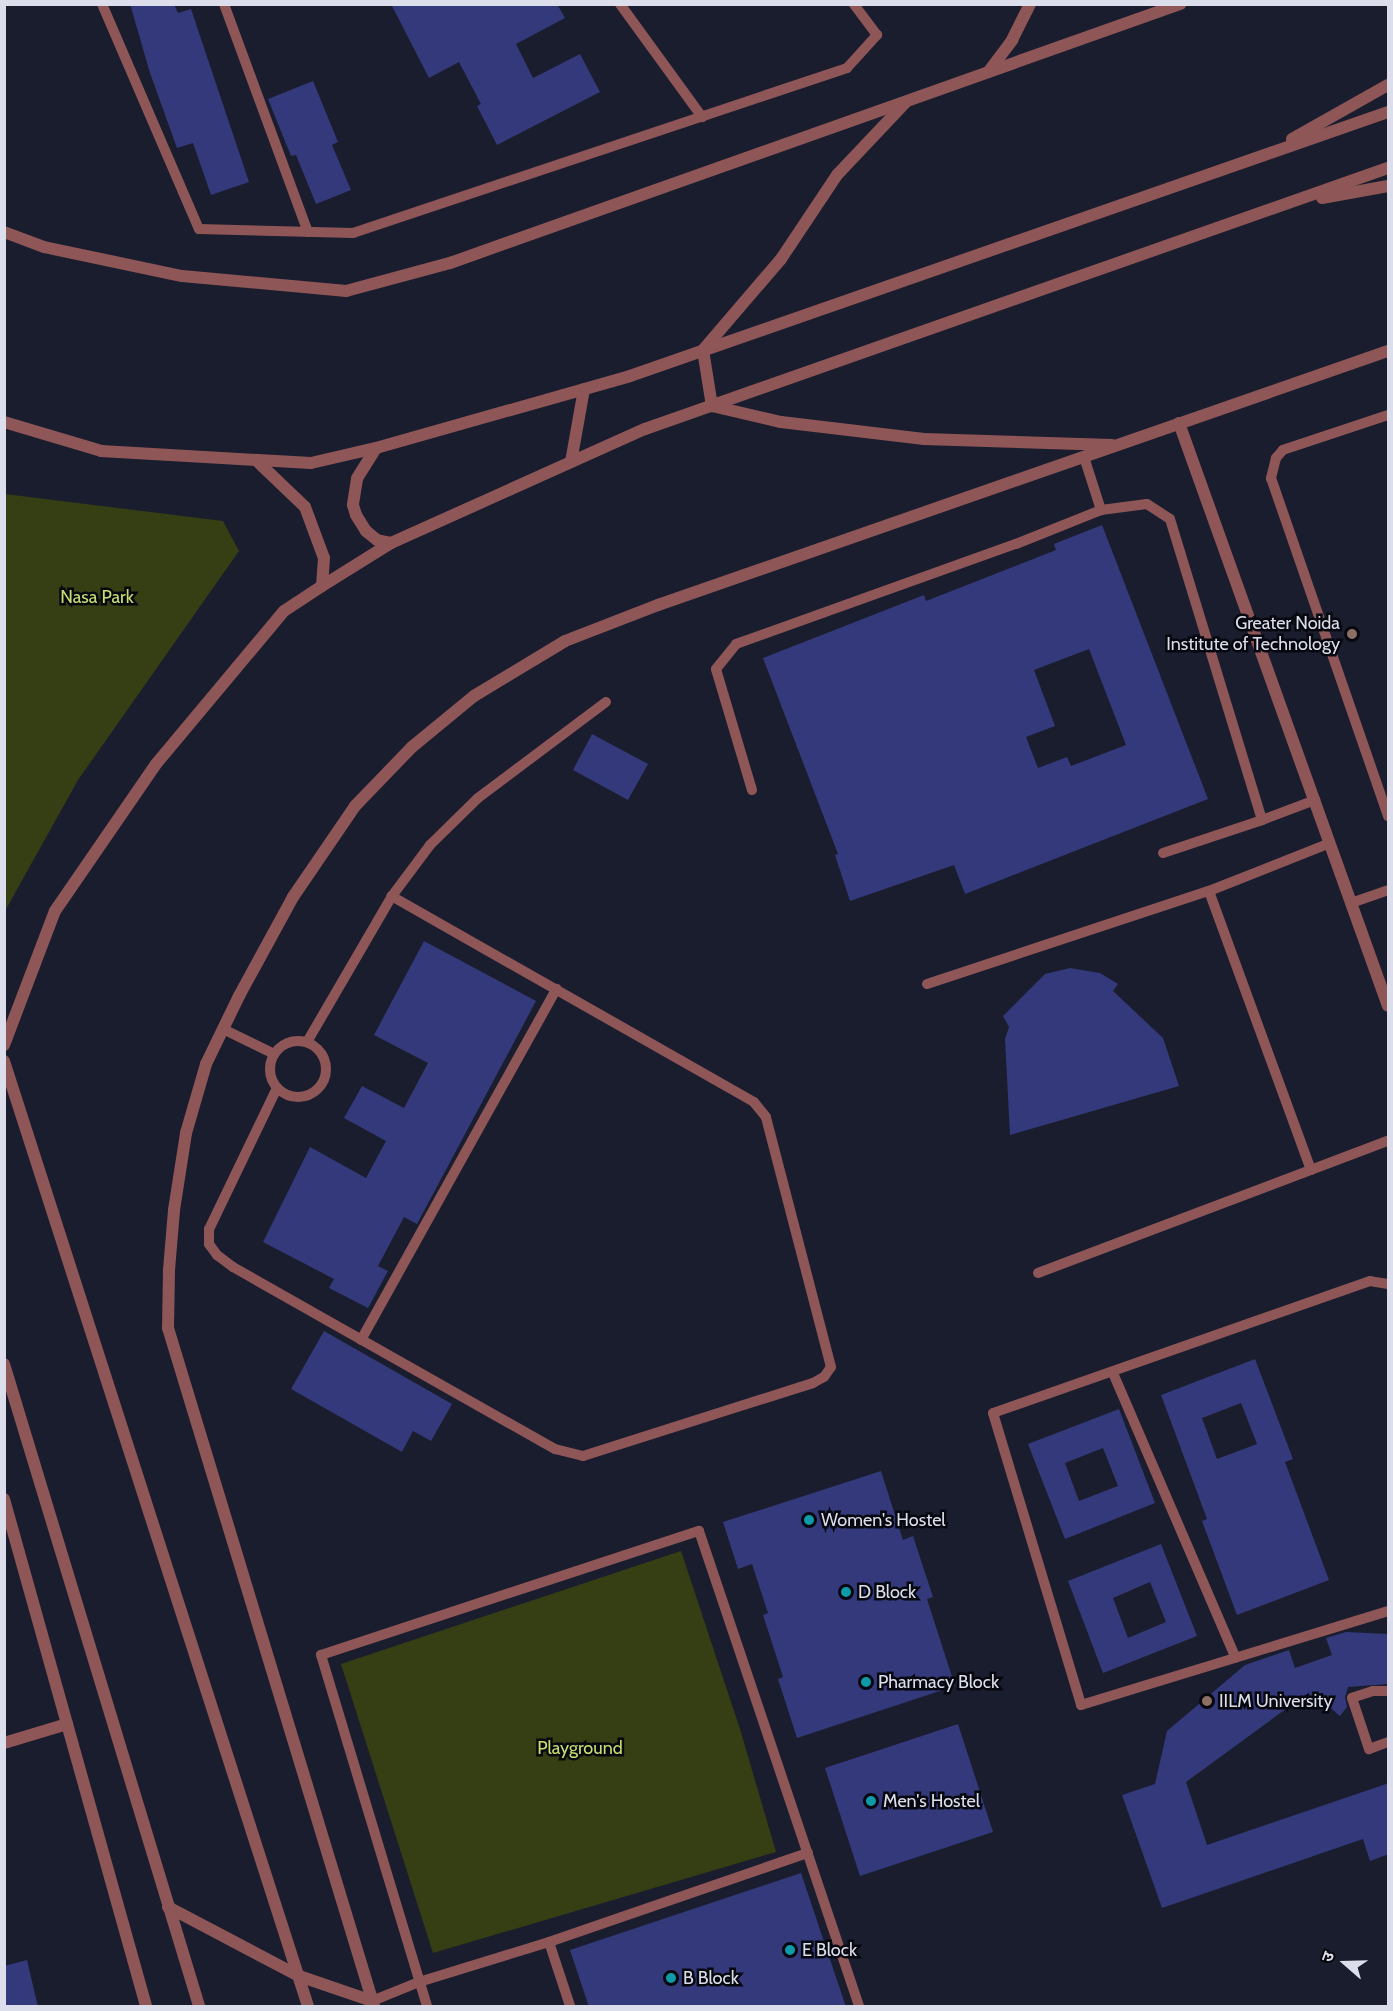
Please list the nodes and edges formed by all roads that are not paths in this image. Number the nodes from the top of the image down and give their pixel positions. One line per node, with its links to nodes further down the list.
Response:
1 (102, 4): 17 (lane)
2 (224, 4): 17 (lane)
3 (620, 4): 11 (lane)
4 (854, 4): 11 (lane)
5 (1030, 4): 7 (street)
6 (1169, 6): 7 (street)
7 (988, 72): 9 (street)
8 (1389, 85): 12 (street)
9 (908, 101): 16 (street); 18 (street)
10 (1389, 112): 12 (street)
11 (702, 117): 17 (lane)
12 (1265, 154): 18 (street)
13 (1389, 168): 15 (street)
14 (1389, 186): 15 (street)
15 (1282, 206): 21 (street)
16 (4, 232)
17 (308, 232)
18 (703, 350): 20 (street); 21 (street)
19 (1389, 351): 24 (street)
20 (584, 389): 26 (street); 29 (street)
21 (712, 406): 25 (street); 29 (street)
22 (1389, 415): 36 (lane)
23 (4, 422): 28 (street)
24 (1179, 423): 25 (street); 35 (street)
25 (1119, 445): 27 (street)
26 (376, 448): 28 (street); 31 (street)
27 (1084, 457): 30 (lane); 47 (street)
28 (257, 461): 32 (street)
29 (571, 462): 31 (street)
30 (1101, 510): 34 (lane); 37 (lane)
31 (391, 543): 32 (street)
32 (322, 586): 49 (street)
33 (606, 702): 42 (lane)
34 (752, 790)
35 (1315, 800): 37 (lane); 38 (street)
36 (1389, 816)
37 (1262, 820): 39 (lane)
38 (1330, 843): 41 (lane); 43 (street)
39 (1163, 853)
40 (1389, 890): 43 (lane)
41 (1209, 891): 44 (lane); 54 (lane)
42 (392, 896): 45 (lane); 48 (lane)
43 (1352, 903): 46 (street)
44 (927, 984)
45 (555, 989): 57 (lane); 57 (lane)
46 (1389, 1006)
47 (223, 1029): 50 (lane); 72 (street)
48 (307, 1042): 50 (lane); 52 (lane)
49 (4, 1045)
50 (274, 1054): 52 (lane)
51 (4, 1061): 70 (street)
52 (277, 1088): 57 (lane)
53 (1389, 1141): 54 (lane)
54 (1311, 1170): 55 (lane)
55 (1038, 1273)
56 (1389, 1284): 59 (lane)
57 (361, 1340)
58 (4, 1364): 68 (street)
59 (1113, 1373): 62 (lane); 62 (lane)
60 (4, 1499): 64 (street)
61 (1389, 1611): 62 (lane)
62 (1236, 1658)
63 (1389, 1691): 65 (lane)
64 (67, 1724): 66 (street); 73 (street)
65 (1389, 1742)
66 (4, 1743)
67 (808, 1853): 69 (lane); 71 (lane); 78 (lane)
68 (168, 1906): 70 (street); 74 (street)
69 (549, 1942): 71 (lane); 77 (lane)
70 (299, 1976): 72 (street); 75 (street)
71 (419, 1982): 72 (lane); 76 (lane)
72 (373, 2004)
73 (146, 2007)
74 (199, 2007)
75 (308, 2007)
76 (427, 2007)
77 (570, 2007)
78 (859, 2007)

